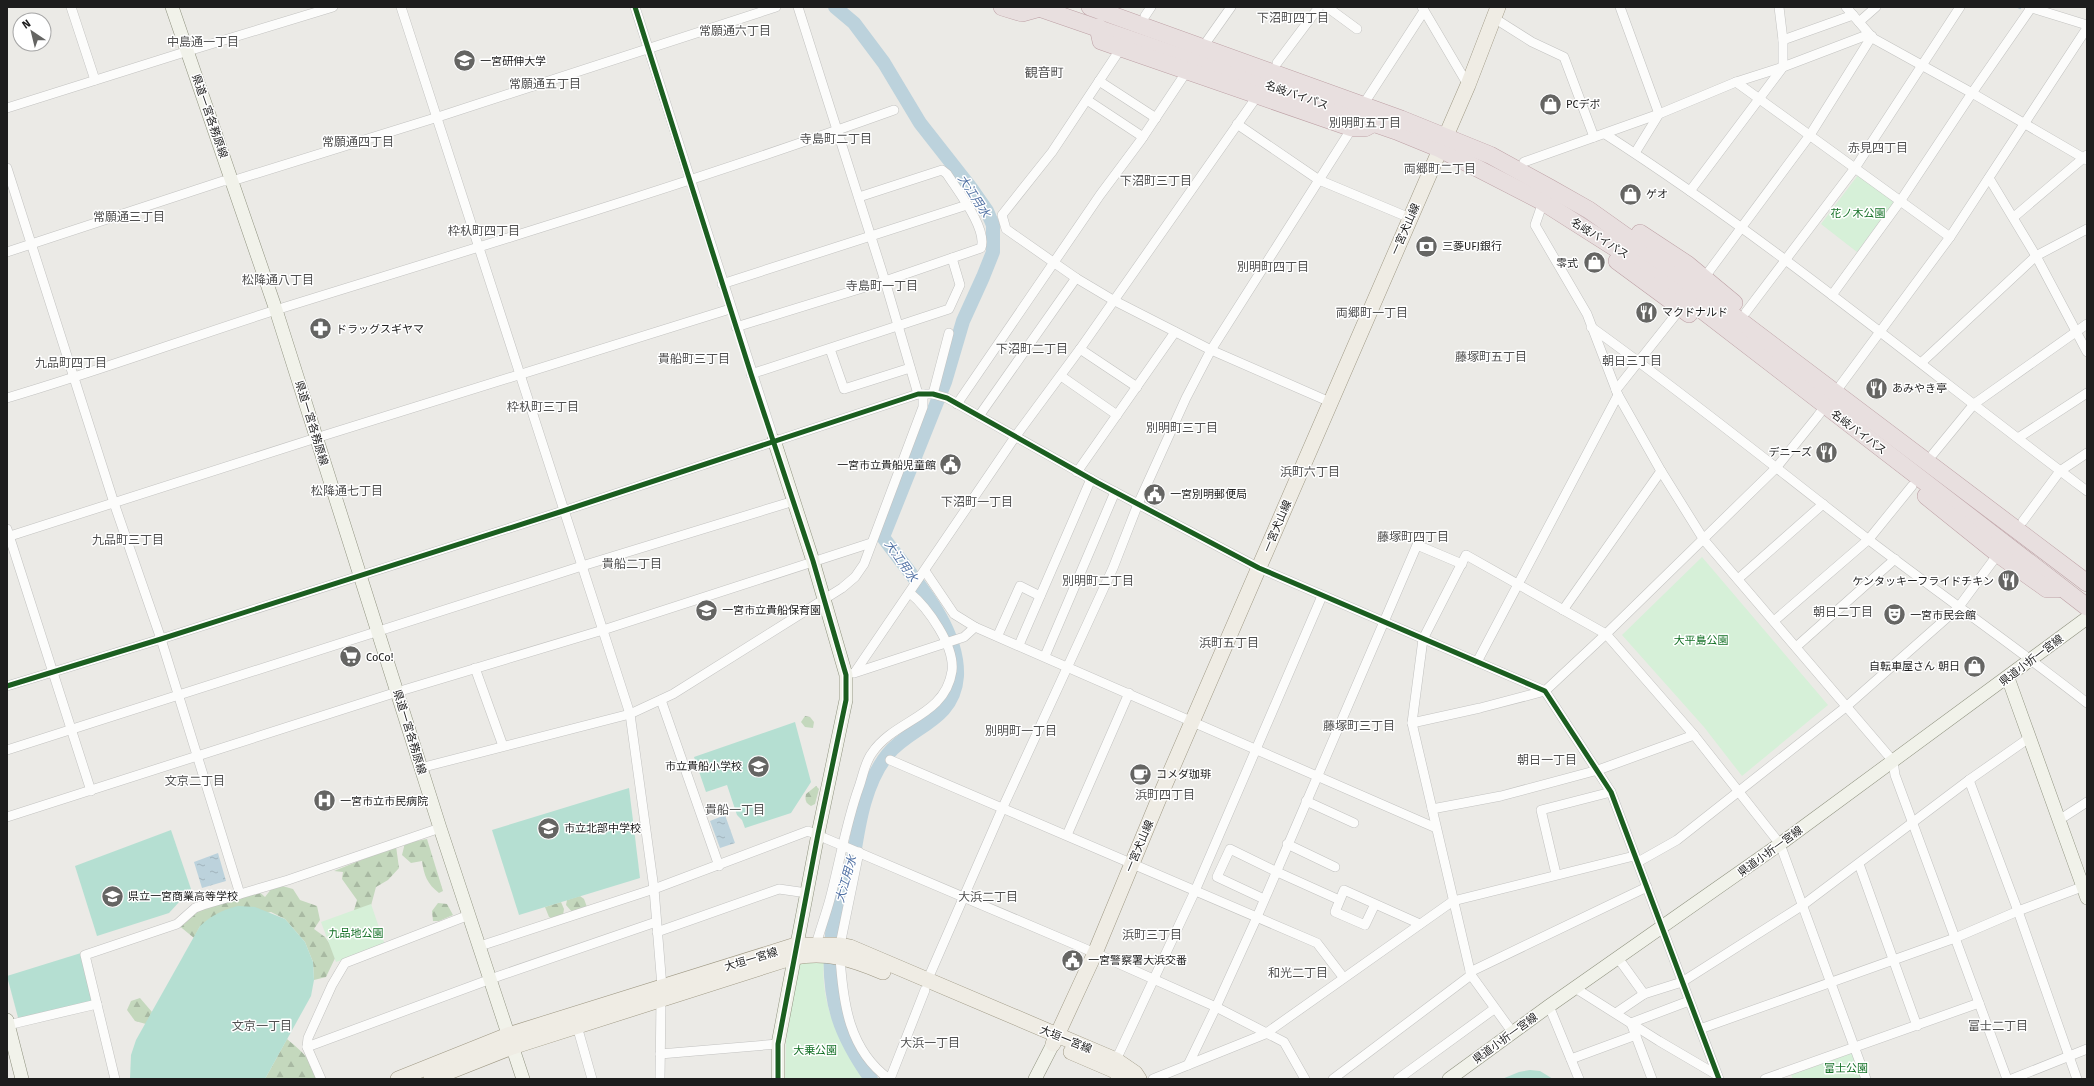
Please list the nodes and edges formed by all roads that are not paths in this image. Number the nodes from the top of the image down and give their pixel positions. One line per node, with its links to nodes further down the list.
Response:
1 (71, 7): 40 (street)
2 (172, 7): 35 (main road, 県道一宮各務原線)
3 (333, 7): 22 (street)
4 (401, 7): 52 (street)
5 (635, 7): 33 (street)
6 (776, 7): 33 (street)
7 (798, 7): 58 (street)
8 (1002, 7): 19 (highway)
9 (1119, 7): 23 (highway)
10 (1231, 7): 32 (street)
11 (1319, 7): 36 (street)
12 (1327, 7): 29 (street)
13 (1620, 7): 51 (street)
14 (1779, 7): 31 (street)
15 (1846, 7): 26 (street)
16 (1876, 7): 26 (street)
17 (1960, 7): 37 (street)
18 (2030, 7): 27 (street); 44 (street)
19 (1038, 8): 21 (highway, 名岐バイパス)
20 (1423, 9): 43 (street); 48 (street)
21 (1069, 10): 24 (highway, 名岐バイパス)
22 (305, 11): 35 (street)
23 (1148, 11): 32 (highway)
24 (1100, 13): 34 (highway); 48 (highway, 名岐バイパス); 54 (highway, 名岐バイパス)
25 (1496, 13): 43 (main road, 一宮犬山線); 62 (street)
26 (1856, 18): 30 (street); 31 (street)
27 (2087, 25)
28 (2087, 28): 56 (street)
29 (1357, 29)
30 (1871, 36): 37 (street); 38 (street); 60 (street)
31 (1783, 40): 38 (street)
32 (1207, 41): 36 (highway)
33 (649, 48): 52 (street); 73 (street)
34 (1121, 48): 39 (highway); 41 (street)
35 (188, 51): 40 (street); 72 (main road, 県道一宮各務原線)
36 (1277, 63): 48 (highway)
37 (1923, 65): 44 (street); 69 (street)
38 (1783, 66): 42 (street); 46 (street)
39 (1187, 71): 45 (highway); 53 (street)
40 (95, 80): 49 (street)
41 (1099, 81): 47 (street); 53 (street)
42 (1736, 82): 46 (street); 51 (street)
43 (1468, 85): 63 (main road, 一宮犬山線)
44 (1972, 93): 56 (street); 76 (street)
45 (1258, 95): 55 (street); 57 (highway)
46 (1760, 99): 60 (street); 74 (street)
47 (1087, 100): 61 (street); 92 (street)
48 (1358, 103): 63 (highway, 名岐バイパス)
49 (7, 108)
50 (894, 110): 58 (street)
51 (1659, 114): 59 (street); 64 (street)
52 (438, 117): 72 (street); 87 (street)
53 (1156, 118): 61 (street)
54 (1374, 123): 57 (highway); 63 (highway, 名岐バイパス)
55 (1237, 124): 71 (street); 100 (street)
56 (2024, 124): 66 (street); 70 (street)
57 (1352, 128): 71 (street)
58 (838, 130): 73 (street); 75 (street)
59 (1605, 134): 62 (street); 64 (street)
60 (1810, 135): 69 (street); 82 (street)
61 (1143, 137): 92 (street)
62 (1594, 137): 67 (street)
63 (1443, 143): 65 (highway, 名岐バイパス); 77 (highway, 名岐バイパス); 80 (main road, 一宮犬山線)
64 (1635, 153): 74 (street)
65 (1490, 155): 67 (highway); 93 (highway, 名岐バイパス)
66 (2086, 157): 79 (street)
67 (1524, 162): 94 (highway)
68 (7, 168): 86 (street)
69 (1855, 168): 76 (street); 91 (street)
70 (1989, 178): 79 (street); 85 (street)
71 (1319, 180): 80 (street); 118 (street)
72 (232, 181): 86 (street); 103 (main road, 県道一宮各務原線)
73 (690, 181): 87 (street); 98 (street)
74 (1690, 191): 82 (street)
75 (859, 197): 78 (street); 84 (street)
76 (1902, 200): 85 (street); 99 (street)
77 (1543, 202): 81 (highway, 名岐バイパス); 110 (street)
78 (967, 205): 84 (street); 90 (street)
79 (2014, 217): 89 (street)
80 (1410, 218): 134 (main road, 一宮犬山線)
81 (1580, 224): 102 (highway); 106 (highway, 名岐バイパス)
82 (1740, 227): 91 (street); 96 (street)
83 (2087, 229): 89 (street)
84 (871, 237): 97 (street); 98 (street)
85 (1950, 237): 113 (street)
86 (32, 244): 88 (street); 126 (street)
87 (481, 248): 103 (street); 124 (street)
88 (7, 252)
89 (2036, 256): 111 (street); 121 (street)
90 (952, 258): 97 (street); 109 (street)
91 (1785, 260): 99 (street); 104 (street)
92 (1055, 262): 95 (street); 135 (street)
93 (1665, 264): 94 (highway); 115 (highway, 名岐バイパス)
94 (1687, 264): 96 (highway)
95 (1076, 278): 100 (street); 139 (street)
96 (1704, 278): 104 (highway)
97 (885, 281): 108 (street); 109 (street)
98 (722, 284): 101 (street)
99 (1832, 295): 113 (street)
100 (1113, 300): 112 (street); 117 (street)
101 (730, 308): 108 (street); 124 (street)
102 (1681, 308): 105 (highway); 120 (street)
103 (276, 310): 126 (street); 141 (main road, 県道一宮各務原線)
104 (1746, 312): 115 (highway)
105 (1698, 320): 106 (highway); 128 (highway)
106 (1721, 324): 128 (highway, 名岐バイパス)
107 (2087, 324): 111 (street)
108 (736, 327): 123 (street)
109 (898, 327): 116 (street); 122 (street)
110 (1591, 327): 120 (street); 129 (street)
111 (2075, 331): 119 (street); 136 (street)
112 (1175, 332): 118 (street); 127 (street)
113 (1880, 332): 121 (street); 133 (street)
114 (949, 333): 131 (street)
115 (1763, 339): 133 (highway, 名岐バイパス)
116 (830, 349): 122 (street); 123 (street)
117 (1080, 349): 125 (street); 127 (street)
118 (1211, 350): 134 (street); 158 (street)
119 (2087, 352)
120 (1639, 361): 129 (street); 147 (street)
121 (1921, 363): 136 (street)
122 (910, 368): 131 (street)
123 (751, 374): 143 (street)
124 (520, 375): 141 (street); 160 (street)
125 (1061, 376): 138 (street); 140 (street)
126 (76, 378): 132 (street); 157 (street)
127 (1137, 387): 138 (street)
128 (1804, 389): 133 (highway, 名岐バイパス)
129 (1617, 392): 148 (street); 176 (street)
130 (2087, 393): 142 (street)
131 (931, 395): 135 (street); 143 (street); 165 (street)
132 (7, 398)
133 (1830, 399): 137 (highway, 名岐バイパス); 146 (highway, 名岐バイパス); 147 (street)
134 (1330, 402): 172 (main road, 一宮犬山線)
135 (957, 404): 139 (street)
136 (1974, 404): 142 (street); 145 (street)
137 (1856, 410): 145 (highway); 166 (highway, 名岐バイパス)
138 (1117, 415): 150 (street)
139 (979, 416): 140 (street)
140 (1015, 437): 150 (street); 174 (street)
141 (316, 438): 157 (street); 173 (main road, 県道一宮各務原線)
142 (2018, 438): 149 (street)
143 (774, 440): 156 (main road); 160 (street)
144 (2087, 453): 149 (street)
145 (1933, 454): 161 (highway)
146 (1898, 461): 152 (highway); 155 (highway, 名岐バイパス)
147 (1776, 468): 159 (street); 164 (street)
148 (1661, 471): 164 (street); 185 (street)
149 (2060, 471): 153 (street); 161 (street)
150 (1077, 472): 151 (street)
151 (1091, 479): 154 (street); 180 (street)
152 (1917, 490): 155 (highway); 163 (street); 167 (highway)
153 (2087, 491)
154 (1115, 492): 158 (street); 199 (street)
155 (1948, 499): 178 (highway, 名岐バイパス)
156 (794, 501): 169 (main road); 171 (street)
157 (114, 503): 162 (street); 194 (street)
158 (1138, 504): 172 (street); 203 (street)
159 (1823, 504): 163 (street); 175 (street)
160 (563, 511): 171 (street); 173 (street)
161 (2023, 521): 166 (highway)
162 (8, 534): 204 (street)
163 (1869, 539): 168 (street); 187 (street)
164 (1704, 540): 175 (street); 192 (street)
165 (871, 543): 169 (street); 182 (street)
166 (2047, 553): 177 (highway, 名岐バイパス)
167 (1998, 554): 178 (highway); 184 (street)
168 (1895, 559): 184 (street); 198 (street)
169 (813, 561): 182 (main road); 190 (street)
170 (1462, 564): 176 (street); 188 (street); 195 (street)
171 (582, 566): 190 (street); 191 (street)
172 (1259, 568): 181 (street); 216 (main road, 一宮犬山線)
173 (360, 574): 191 (main road, 県道一宮各務原線); 194 (street)
174 (922, 574): 179 (street); 189 (street)
175 (1738, 579): 187 (street)
176 (1518, 584): 185 (street); 201 (street)
177 (2087, 584)
178 (2067, 589): 183 (highway, 名岐バイパス)
179 (910, 592): 196 (street); 205 (street)
180 (1040, 596): 193 (street); 197 (street)
181 (1322, 596): 188 (street); 223 (street)
182 (823, 599): 205 (main road); 212 (street)
183 (2087, 607)
184 (1958, 608): 200 (street); 214 (street)
185 (1563, 610): 192 (street)
186 (2087, 618): 200 (main road, 県道小折一宮線)
187 (1774, 621): 198 (street)
188 (1384, 622): 195 (street); 229 (street)
189 (975, 627): 193 (street); 196 (street)
190 (603, 630): 202 (street); 215 (street)
191 (377, 631): 209 (main road, 県道一宮各務原線); 211 (street)
192 (1606, 634): 208 (street); 219 (street)
193 (998, 635): 197 (street)
194 (160, 639): 204 (street); 211 (street)
195 (1423, 640): 201 (street); 217 (street)
196 (947, 643): 205 (street); 248 (street)
197 (1019, 645): 199 (street)
198 (1796, 647): 214 (street)
199 (1044, 656): 203 (street)
200 (2031, 659): 206 (main road, 県道小折一宮線); 213 (street)
201 (1476, 662): 208 (street)
202 (475, 668): 209 (street); 221 (street)
203 (1069, 668): 210 (street); 236 (street)
204 (53, 671): 207 (street); 218 (street)
205 (851, 674): 244 (main road)
206 (2008, 678): 220 (main road); 226 (main road, 県道小折一宮線)
207 (7, 686)
208 (1545, 691): 217 (street); 228 (street)
209 (397, 692): 224 (street); 227 (main road, 県道一宮各務原線)
210 (1129, 693): 216 (street); 245 (street)
211 (177, 695): 218 (street); 224 (street)
212 (661, 700): 215 (street); 253 (street)
213 (2087, 703)
214 (1847, 706): 226 (street); 232 (street)
215 (630, 714): 221 (street); 258 (street)
216 (1193, 720): 223 (street); 251 (main road, 一宮犬山線)
217 (1412, 722): 237 (street)
218 (71, 729): 222 (street); 231 (street)
219 (1694, 734): 228 (street); 232 (street)
220 (2029, 738): 230 (street); 239 (main road)
221 (503, 746): 227 (street)
222 (7, 750)
223 (1256, 750): 229 (street); 259 (street)
224 (197, 756): 231 (street); 262 (street)
225 (890, 760): 236 (street)
226 (1893, 761): 241 (street); 247 (main road, 県道小折一宮線)
227 (420, 768): 242 (main road, 県道一宮各務原線)
228 (1598, 770): 233 (street); 237 (street)
229 (1317, 776): 234 (street); 243 (street)
230 (1969, 780): 241 (street); 269 (street)
231 (91, 791): 238 (street)
232 (1739, 791): 247 (street); 250 (street)
233 (1611, 792): 250 (street); 256 (street)
234 (1306, 801): 240 (street); 246 (street)
235 (2087, 802): 239 (street)
236 (1003, 807): 245 (street); 263 (street)
237 (1432, 809): 243 (street)
238 (7, 818)
239 (2059, 820): 260 (main road)
240 (1354, 823)
241 (1914, 824): 252 (street); 276 (street)
242 (440, 828): 262 (street); 270 (main road, 県道一宮各務原線)
243 (1436, 828): 266 (street)
244 (818, 834): 248 (street); 253 (street); 261 (main road)
245 (1067, 835): 251 (street)
246 (1287, 844): 254 (street); 255 (street)
247 (1780, 844): 268 (street); 274 (main road, 県道小折一宮線)
248 (843, 845): 249 (street); 278 (street)
249 (858, 852): 263 (street); 280 (street)
250 (1636, 859): 256 (street); 257 (street)
251 (1132, 863): 259 (street); 281 (main road, 一宮犬山線)
252 (1859, 864): 268 (street); 283 (street)
253 (719, 866): 258 (street)
254 (1335, 867)
255 (1275, 871): 264 (street); 265 (street); 265 (street)
256 (1556, 874): 266 (street)
257 (1647, 887): 274 (street); 284 (street)
258 (654, 889): 272 (street); 277 (street)
259 (1195, 891): 271 (street); 287 (street)
260 (2086, 891): 269 (street)
261 (807, 893): 275 (street); 279 (main road)
262 (240, 894): 296 (street)
263 (963, 897): 281 (street); 290 (street)
264 (1335, 898)
265 (1264, 899): 271 (street)
266 (1453, 901): 273 (street); 284 (street)
267 (1375, 904): 267 (street); 273 (street)
268 (1803, 905): 288 (street); 289 (street)
269 (2018, 911): 276 (street); 316 (street)
270 (469, 915): 277 (main road, 県道一宮各務原線); 312 (street)
271 (1257, 917): 285 (street); 298 (street)
272 (656, 922): 275 (street); 286 (street)
273 (1420, 924): 285 (street)
274 (1662, 928): 282 (main road, 県道小折一宮線); 288 (street)
275 (657, 932): 292 (street)
276 (1955, 938): 283 (street); 295 (street)
277 (480, 946): 286 (main road, 県道一宮各務原線)
278 (818, 948): 279 (main road, 大垣一宮線); 280 (main road, 大垣一宮線)
279 (795, 951): 292 (main road, 大垣一宮線); 311 (main road)
280 (838, 951): 290 (main road, 大垣一宮線); 331 (street)
281 (1095, 953): 287 (street); 309 (main road, 一宮犬山線)
282 (1618, 958): 291 (main road, 県道小折一宮線); 293 (street)
283 (1894, 960): 289 (street); 303 (street)
284 (1470, 974): 299 (street); 337 (street)
285 (1343, 977): 307 (street)
286 (490, 979): 310 (main road, 県道一宮各務原線); 312 (street)
287 (1153, 979): 298 (street); 318 (street)
288 (1682, 982): 293 (street); 294 (street)
289 (1831, 982): 305 (street); 313 (street)
290 (926, 985): 309 (main road, 大垣一宮線); 331 (street)
291 (1575, 988): 297 (main road, 県道小折一宮線); 300 (street)
292 (661, 993): 302 (main road, 大垣一宮線); 310 (main road, 大垣一宮線); 315 (street)
293 (1644, 994): 300 (street)
294 (1690, 1001): 301 (street); 305 (street)
295 (1979, 1003): 303 (street); 344 (street)
296 (97, 1004): 304 (street); 323 (street)
297 (1549, 1006): 306 (main road, 県道小折一宮線); 317 (street)
298 (1216, 1007): 307 (street); 319 (street)
299 (1494, 1009): 306 (street); 338 (street)
300 (1616, 1013): 301 (street)
301 (1632, 1023): 308 (street); 321 (street)
302 (577, 1026): 310 (main road, 大垣一宮線); 328 (street)
303 (1917, 1026): 313 (street)
304 (8, 1028): 322 (main road)
305 (1700, 1028): 321 (street)
306 (1513, 1033): 339 (main road, 県道小折一宮線)
307 (1265, 1034): 319 (street); 336 (street)
308 (1636, 1035): 317 (street); 341 (street)
309 (1055, 1040): 318 (main road, 大垣一宮線); 332 (main road); 333 (main road, 大垣一宮線)
310 (510, 1041): 325 (main road, 大垣一宮線); 326 (main road, 大垣一宮線); 327 (main road, 県道一宮各務原線)
311 (778, 1044): 315 (street); 330 (main road)
312 (306, 1047): 324 (street)
313 (1855, 1048): 320 (street); 343 (street)
314 (2087, 1049): 316 (street)
315 (660, 1054): 329 (street)
316 (2068, 1055): 345 (street); 346 (street)
317 (1571, 1058): 340 (street)
318 (1116, 1060): 334 (main road, 大垣一宮線)
319 (1188, 1065): 335 (street)
320 (1788, 1076): 342 (street)
321 (1718, 1077)
322 (22, 1079)
323 (114, 1079)
324 (321, 1079)
325 (398, 1079)
326 (431, 1079)
327 (523, 1079)
328 (592, 1079)
329 (660, 1079)
330 (778, 1079)
331 (890, 1079)
332 (1035, 1079)
333 (1126, 1079)
334 (1139, 1079)
335 (1152, 1079)
336 (1305, 1079)
337 (1333, 1079)
338 (1398, 1079)
339 (1449, 1079)
340 (1579, 1079)
341 (1652, 1079)
342 (1766, 1079)
343 (1866, 1079)
344 (2007, 1079)
345 (2012, 1079)
346 (2077, 1079)

